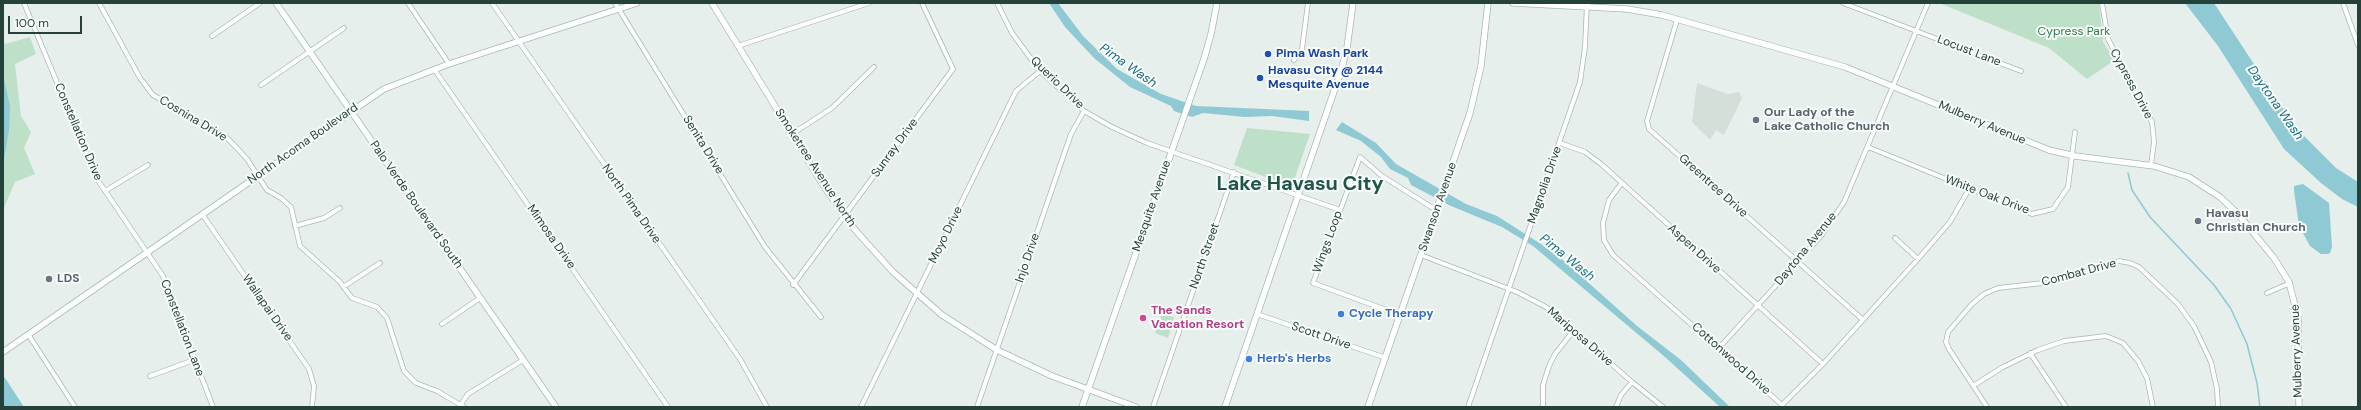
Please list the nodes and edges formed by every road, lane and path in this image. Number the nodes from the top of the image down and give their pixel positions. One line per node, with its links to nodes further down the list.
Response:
1 (24, 3): 54 (street, Constellation Drive)
2 (100, 3): 51 (street, Cosnina Drive)
3 (260, 3): 27 (street)
4 (276, 3): 31 (street, Palo Verde Boulevard South)
5 (408, 3): 33 (street)
6 (492, 3): 28 (street, North Pima Drive)
7 (615, 3): 23 (street, Senita Drive)
8 (637, 3): 23 (street, North Acoma Boulevard)
9 (712, 3): 30 (street, Smoketree Avenue North)
10 (869, 3): 30 (street)
11 (922, 3): 60 (street, Sunray Drive)
12 (997, 3): 36 (street, Querio Drive)
13 (1217, 3): 46 (street, Mesquite Avenue)
14 (1308, 3): 32 (street)
15 (1353, 3): 55 (street)
16 (1488, 3): 58 (street, Swanson Avenue)
17 (1513, 3): 22 (street, Mulberry Avenue)
18 (1843, 3): 26 (street, Locust Lane)
19 (1928, 3): 26 (street, Daytona Avenue)
20 (2102, 3): 49 (street, Cypress Drive)
21 (2343, 3): 29 (street)
22 (1587, 5): 24 (street, Mulberry Avenue); 44 (street, Magnolia Drive)
23 (619, 9): 28 (street, North Acoma Boulevard); 69 (street, Senita Drive)
24 (1677, 20): 39 (street, Mulberry Avenue); 66 (street, Greentree Drive)
25 (344, 28): 31 (street)
26 (1917, 31): 37 (street, Locust Lane); 39 (street, Daytona Avenue)
27 (212, 36)
28 (518, 42): 33 (street, North Acoma Boulevard); 101 (street, North Pima Drive)
29 (2358, 45)
30 (738, 46): 43 (street, Smoketree Avenue North)
31 (310, 52): 38 (street); 41 (street, Palo Verde Boulevard South)
32 (1294, 60)
33 (449, 64): 35 (street, North Acoma Boulevard)
34 (874, 67): 43 (street)
35 (434, 69): 41 (street, North Acoma Boulevard); 100 (street, Mimosa Drive)
36 (1040, 71): 40 (street, Querio Drive); 73 (street, Moyo Drive)
37 (2021, 71)
38 (261, 85)
39 (1893, 86): 45 (street, Daytona Avenue); 47 (street, Mulberry Avenue)
40 (1084, 110): 46 (street, Querio Drive); 84 (street, Injo Drive)
41 (350, 111): 51 (street, North Acoma Boulevard); 74 (street, Palo Verde Boulevard South)
42 (2075, 132): 47 (street, White Oak Drive)
43 (792, 134): 60 (street, Smoketree Avenue North)
44 (1560, 143): 52 (street, Aspen Drive); 71 (street, Magnolia Drive)
45 (1868, 147): 53 (street, White Oak Drive); 66 (street, Daytona Avenue)
46 (1171, 151): 50 (street, Querio Drive); 94 (street, Mesquite Avenue)
47 (2072, 155): 49 (street, Mulberry Avenue); 53 (street, White Oak Drive)
48 (148, 165): 54 (street)
49 (2151, 165): 68 (street, Mulberry Avenue)
50 (1234, 172): 55 (street, Querio Drive); 106 (street, North Street)
51 (257, 176): 59 (street, North Acoma Boulevard); 61 (street, Cosnina Drive)
52 (1621, 184): 75 (street, Aspen Drive); 83 (street, Cottonwood Drive)
53 (1969, 189): 65 (street, Cottonwood Drive)
54 (105, 191): 63 (street, Constellation Drive)
55 (1298, 195): 57 (street, Querio Drive); 76 (street)
56 (340, 208): 61 (street)
57 (1340, 210): 58 (street, Wings Loop); 77 (street, Wings Loop)
58 (1436, 210): 64 (street, Swanson Avenue)
59 (202, 214): 63 (street, North Acoma Boulevard); 98 (street, Wallapai Drive)
60 (845, 216): 69 (street, Sunray Drive); 73 (street, Smoketree Avenue North)
61 (295, 226): 70 (street, Cosnina Drive)
62 (1894, 238): 65 (street)
63 (146, 252): 82 (street, North Acoma Boulevard); 88 (street, Constellation Lane)
64 (1421, 255): 71 (street, Mariposa Drive); 77 (street, Swanson Avenue)
65 (1918, 259): 79 (street, Cottonwood Drive)
66 (1798, 262): 75 (street, Daytona Avenue); 79 (street, Greentree Drive)
67 (380, 263): 70 (street)
68 (2290, 283): 72 (street); 117 (street, Mulberry Avenue)
69 (793, 285): 78 (street, Senita Drive)
70 (343, 287): 95 (street, Cosnina Drive)
71 (1508, 289): 81 (street, Mariposa Drive); 109 (street, Magnolia Drive)
72 (2267, 293)
73 (917, 295): 84 (street, Smoketree Avenue North); 102 (street, Moyo Drive)
74 (480, 298): 80 (street); 89 (street, Palo Verde Boulevard South)
75 (1758, 307): 83 (street, Daytona Avenue); 90 (street, Aspen Drive)
76 (1257, 314): 87 (street, Scott Drive); 107 (street)
77 (1400, 315): 87 (street, Swanson Avenue)
78 (821, 317)
79 (1862, 319): 90 (street, Cottonwood Drive)
80 (442, 324)
81 (1574, 330): 92 (street, Mariposa Drive); 110 (street)
82 (28, 334): 85 (street, North Acoma Boulevard); 96 (street)
83 (1718, 349): 90 (street, Cottonwood Drive)
84 (997, 350): 94 (street, Smoketree Avenue North); 103 (street, Injo Drive)
85 (3, 352)
86 (2030, 353): 93 (street); 114 (street); 115 (street)
87 (1386, 358): 108 (street, Swanson Avenue)
88 (194, 360): 91 (street); 97 (street, Constellation Lane)
89 (523, 360): 95 (street); 99 (street, Palo Verde Boulevard South)
90 (1823, 364)
91 (150, 376)
92 (1632, 382): 111 (street); 112 (street, Mariposa Drive)
93 (1973, 386): 113 (street); 116 (street, Combat Drive)
94 (1088, 390): 104 (street, Mesquite Avenue); 105 (street, Smoketree Avenue North)
95 (463, 406)
96 (75, 407)
97 (213, 407)
98 (312, 407)
99 (556, 407)
100 (668, 407)
101 (767, 407)
102 (861, 407)
103 (976, 407)
104 (1082, 407)
105 (1136, 407)
106 (1153, 407)
107 (1225, 407)
108 (1368, 407)
109 (1468, 407)
110 (1543, 407)
111 (1616, 407)
112 (1663, 407)
113 (1987, 407)
114 (2066, 407)
115 (2153, 407)
116 (2218, 407)
117 (2299, 407)

